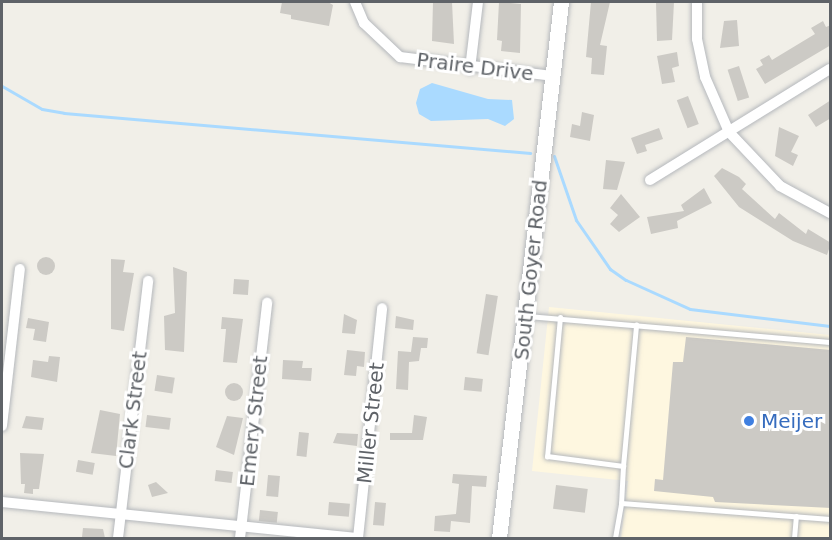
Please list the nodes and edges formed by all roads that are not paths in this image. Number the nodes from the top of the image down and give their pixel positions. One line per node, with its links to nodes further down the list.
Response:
1 (355, 2): 5 (street, Praire Drive)
2 (478, 2): 5 (street)
3 (561, 2): 7 (street, South Goyer Road)
4 (697, 2): 8 (street)
5 (470, 69): 7 (street, Praire Drive)
6 (831, 69): 8 (street)
7 (552, 76): 15 (street, South Goyer Road)
8 (729, 132): 9 (street); 10 (street)
9 (650, 180)
10 (831, 213)
11 (20, 269): 19 (street)
12 (148, 281): 23 (street, Clark Street)
13 (267, 303): 26 (street, Emery Street)
14 (382, 308): 29 (street, Miller Street)
15 (526, 316): 16 (lane); 30 (street, South Goyer Road)
16 (560, 317): 17 (lane); 20 (lane)
17 (636, 325): 18 (lane); 20 (lane)
18 (831, 342)
19 (2, 426)
20 (623, 466): 22 (lane)
21 (2, 502): 23 (street)
22 (621, 502): 24 (lane); 31 (lane)
23 (120, 515): 26 (street); 28 (street, Clark Street)
24 (796, 516): 25 (lane); 32 (lane)
25 (831, 519)
26 (241, 533): 27 (street)
27 (304, 536): 29 (street)
28 (118, 538)
29 (356, 538)
30 (499, 538)
31 (615, 538)
32 (794, 538)

